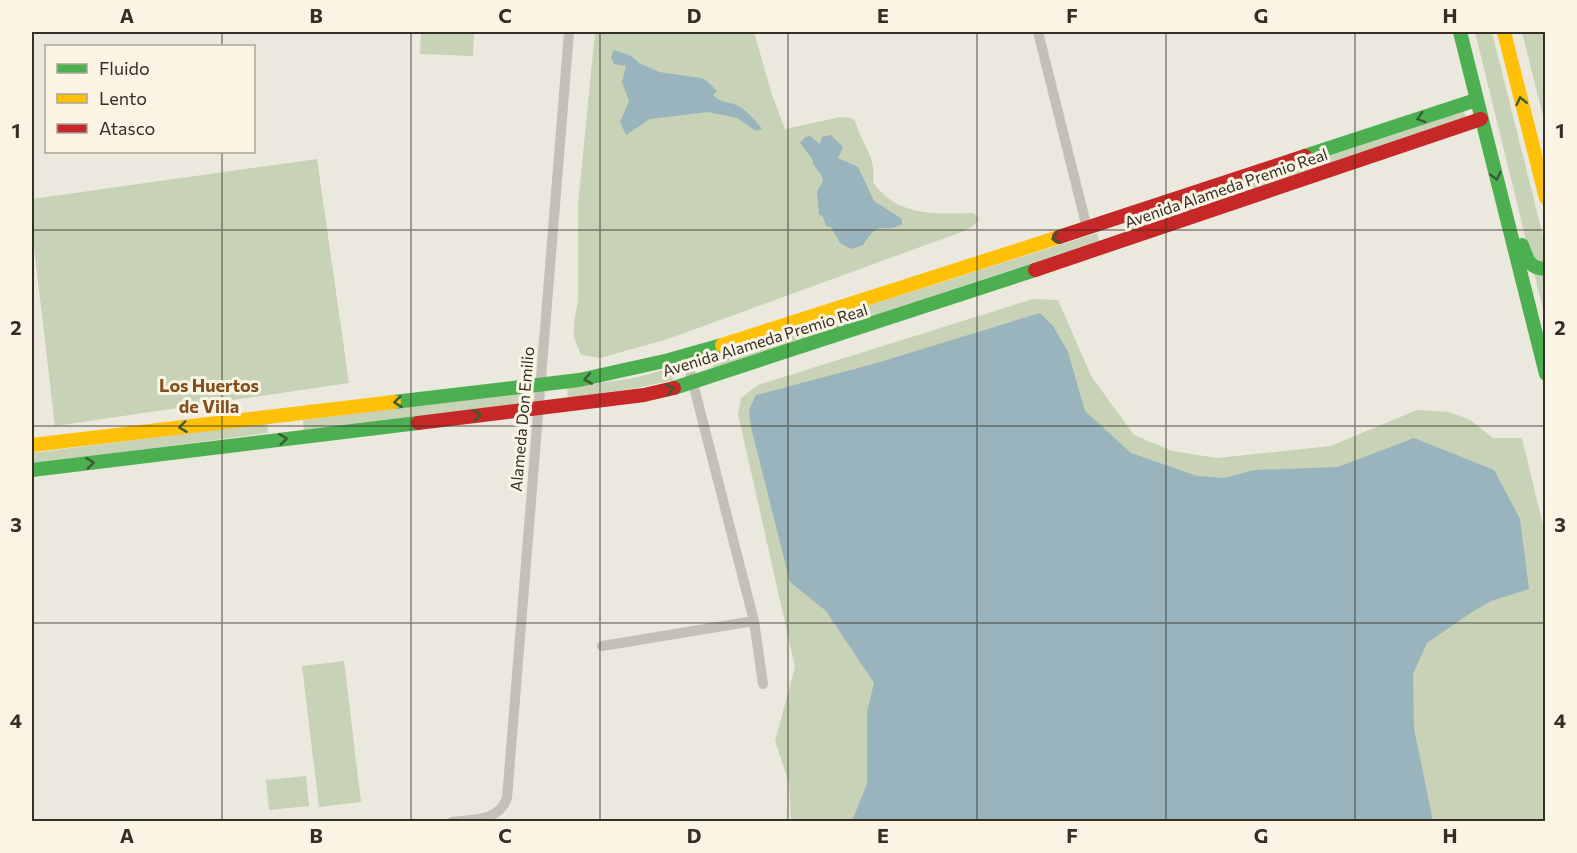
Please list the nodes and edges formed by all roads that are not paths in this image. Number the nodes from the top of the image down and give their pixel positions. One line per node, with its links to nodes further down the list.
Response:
1 (569, 32): 14 (street, Alameda Don Emilio)
2 (1038, 32): 9 (street)
3 (1460, 32): 5 (street)
4 (1504, 32): 7 (street, one-way to 4)
5 (1476, 100): 6 (street); 9 (street, Avenida Alameda Premio Real, one-way to 9)
6 (1481, 119): 8 (street, one-way to 8); 13 (street, Avenida Alameda Premio Real)
7 (1545, 198)
8 (1503, 204): 10 (street); 12 (street)
9 (1088, 228): 11 (street, Avenida Alameda Premio Real, one-way to 11)
10 (1545, 269)
11 (686, 356): 13 (street); 14 (street, Avenida Alameda Premio Real, one-way to 14)
12 (1545, 374)
13 (693, 383): 15 (street, Avenida Alameda Premio Real, one-way to 13); 18 (street)
14 (539, 385): 15 (street, Alameda Don Emilio); 16 (street, Avenida Alameda Premio Real, one-way to 16)
15 (538, 407): 17 (street, Avenida Alameda Premio Real, one-way to 15); 21 (street, Alameda Don Emilio)
16 (32, 445)
17 (32, 470)
18 (754, 621): 19 (street); 20 (street)
19 (602, 646)
20 (763, 684)
21 (452, 822)

